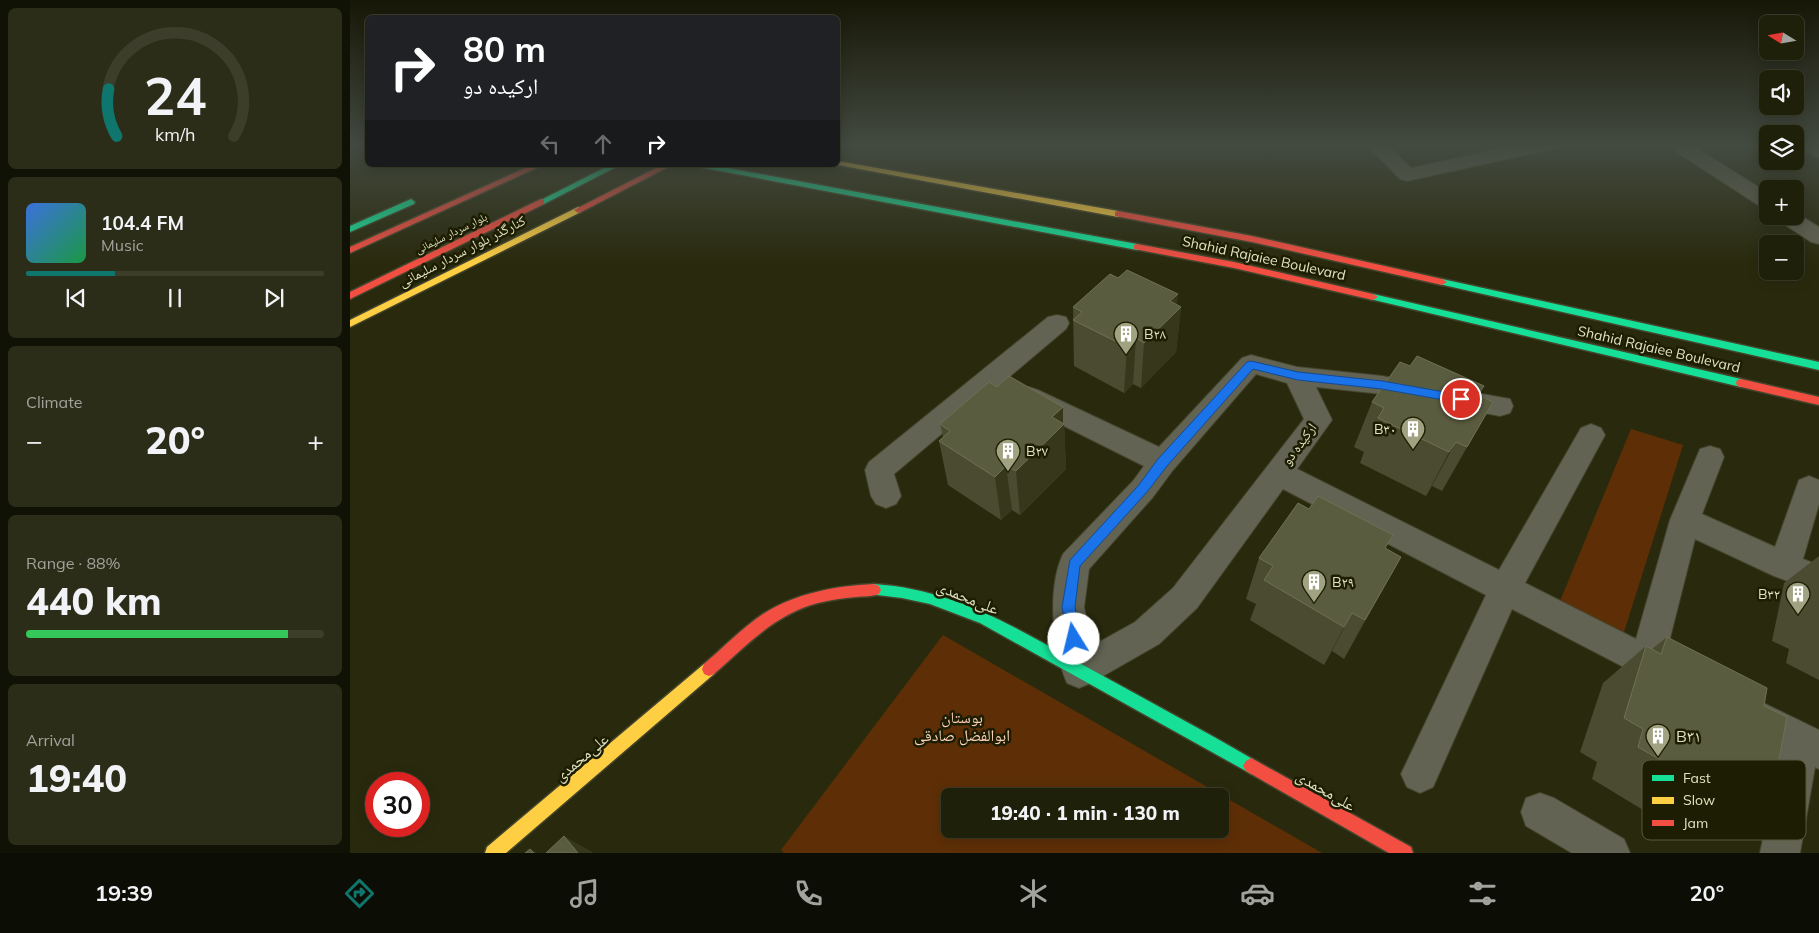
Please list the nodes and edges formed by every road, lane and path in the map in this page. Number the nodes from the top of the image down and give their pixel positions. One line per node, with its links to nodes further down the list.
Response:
1 (497, 184): 14 (main road, بلوار سردار سلیمانی)
2 (578, 184): 15 (main road, بلوار سردار سلیمانی)
3 (630, 184): 17 (main road, کنارگذر بلوار سردار سلیمانی)
4 (836, 184): 8 (main road, Shahid Rajaiee Boulevard)
5 (871, 184): 8 (main road)
6 (952, 184): 18 (main road, Shahid Rajaiee Boulevard)
7 (1738, 184): 9 (street)
8 (866, 188): 21 (main road, Shahid Rajaiee Boulevard)
9 (1759, 197)
10 (418, 199): 12 (main road)
11 (1801, 225): 13 (street)
12 (350, 229)
13 (1819, 237)
14 (350, 250)
15 (350, 296)
16 (1057, 323): 20 (street)
17 (350, 324)
18 (1819, 366)
19 (1298, 376): 22 (street); 25 (street); 26 (street, ارکیده دو)
20 (992, 379): 25 (street); 28 (street)
21 (1819, 401)
22 (1500, 406)
23 (1591, 435): 32 (street)
24 (1710, 457): 29 (street)
25 (1163, 462): 34 (street)
26 (1278, 473): 32 (street); 34 (street, ارکیده دو)
27 (1809, 488): 30 (street)
28 (886, 496)
29 (1685, 520): 30 (street); 33 (street)
30 (1785, 566): 31 (street)
31 (1819, 579)
32 (1505, 589): 33 (street); 39 (street)
33 (1647, 662): 35 (street)
34 (1079, 671): 42 (main road, علی‌محمدی); 43 (main road, علی‌محمدی)
35 (1690, 684)
36 (1724, 702): 37 (street)
37 (1810, 746): 38 (street)
38 (1806, 760)
39 (1420, 774)
40 (1540, 812): 44 (street)
41 (1784, 840): 45 (street)
42 (493, 853)
43 (1405, 853)
44 (1610, 853)
45 (1780, 853)

